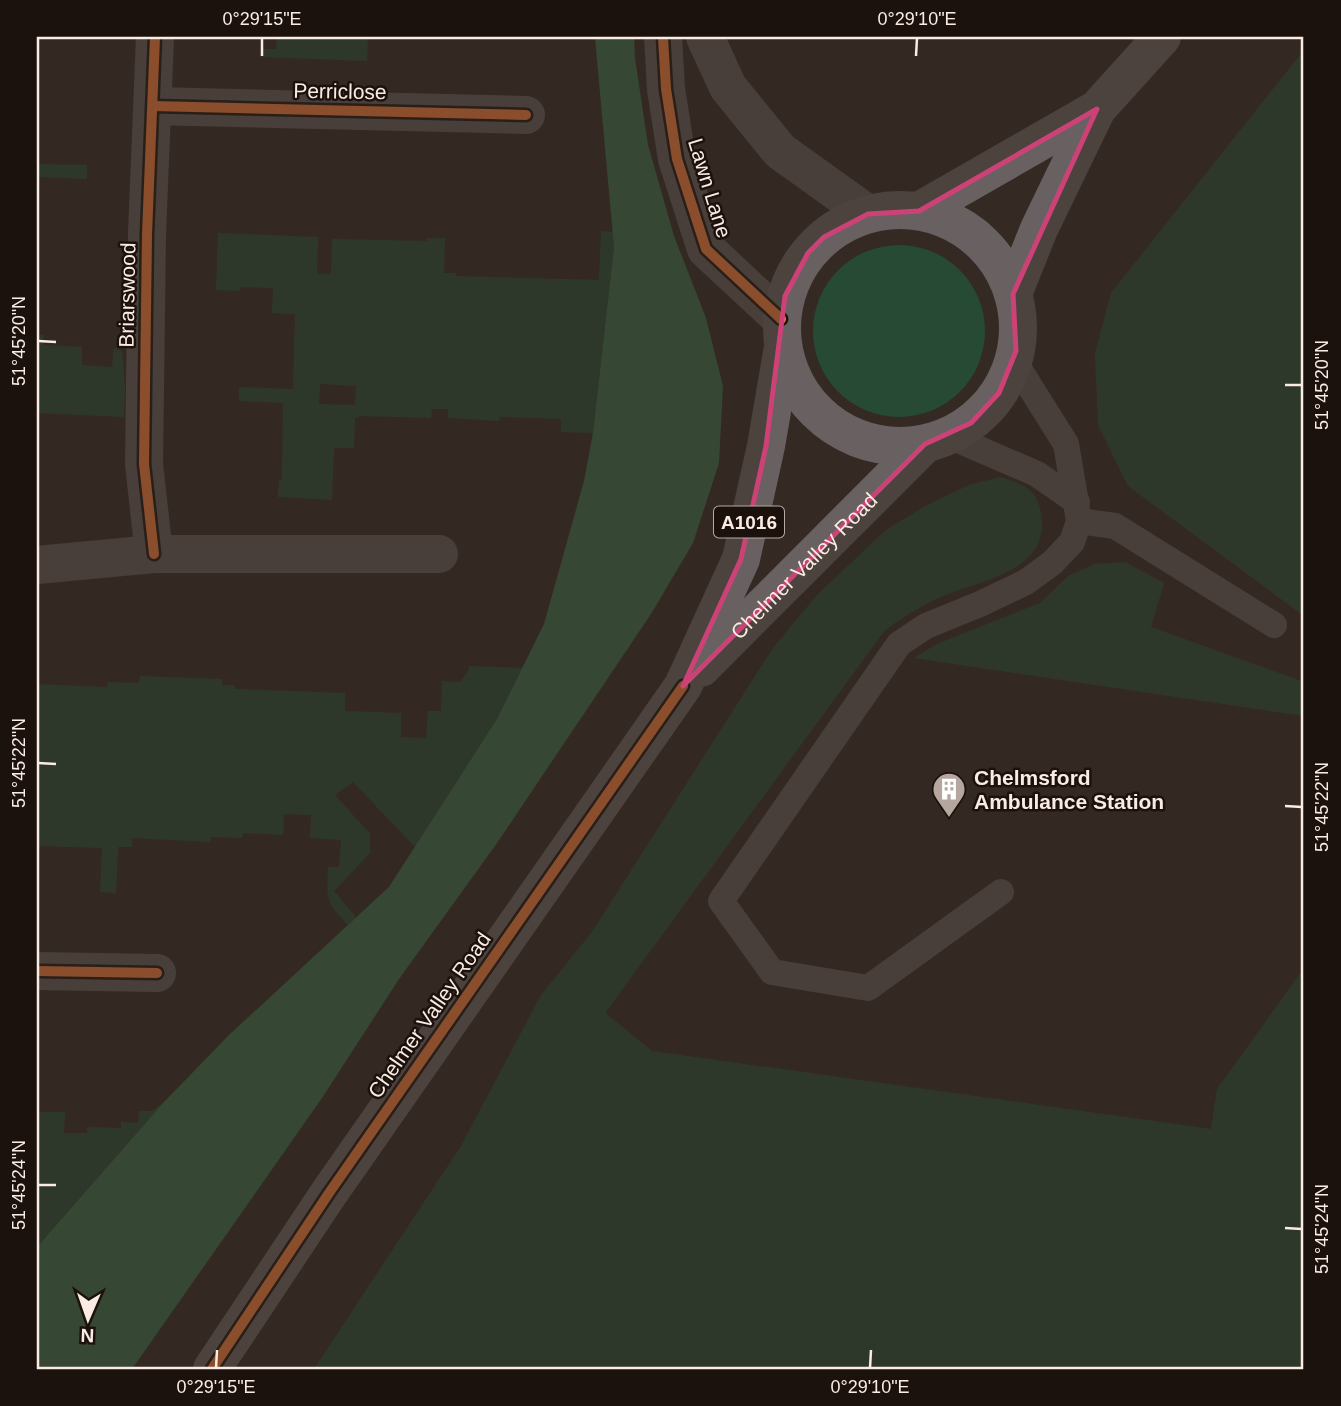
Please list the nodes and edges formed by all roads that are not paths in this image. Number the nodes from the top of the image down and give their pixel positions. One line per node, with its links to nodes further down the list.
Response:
1 (155, 37): 5 (street, Briarswood)
2 (663, 37): 11 (street, Lawn Lane)
3 (705, 37): 9 (street)
4 (1162, 37): 6 (main road, A1016)
5 (153, 106): 7 (street, Perriclose); 15 (street, Briarswood)
6 (1097, 109): 8 (main road, A1016); 10 (main road, A1016)
7 (526, 115)
8 (919, 211): 9 (main road, A1016); 10 (main road, A1016)
9 (868, 214): 11 (main road, A1016)
10 (1013, 295): 12 (main road, A1016)
11 (782, 333): 13 (main road); 19 (main road, Chelmer Valley Road / A1016)
12 (1014, 361): 13 (main road, A1016); 14 (lane)
13 (937, 440): 14 (lane); 19 (main road, Chelmer Valley Road / A1016)
14 (1078, 511): 18 (lane); 20 (lane)
15 (154, 554): 16 (street); 17 (street)
16 (439, 554)
17 (37, 565)
18 (1273, 625)
19 (683, 686): 23 (main road, Chelmer Valley Road / A1016)
20 (1001, 892)
21 (37, 971): 22 (street)
22 (157, 973)
23 (212, 1369)

